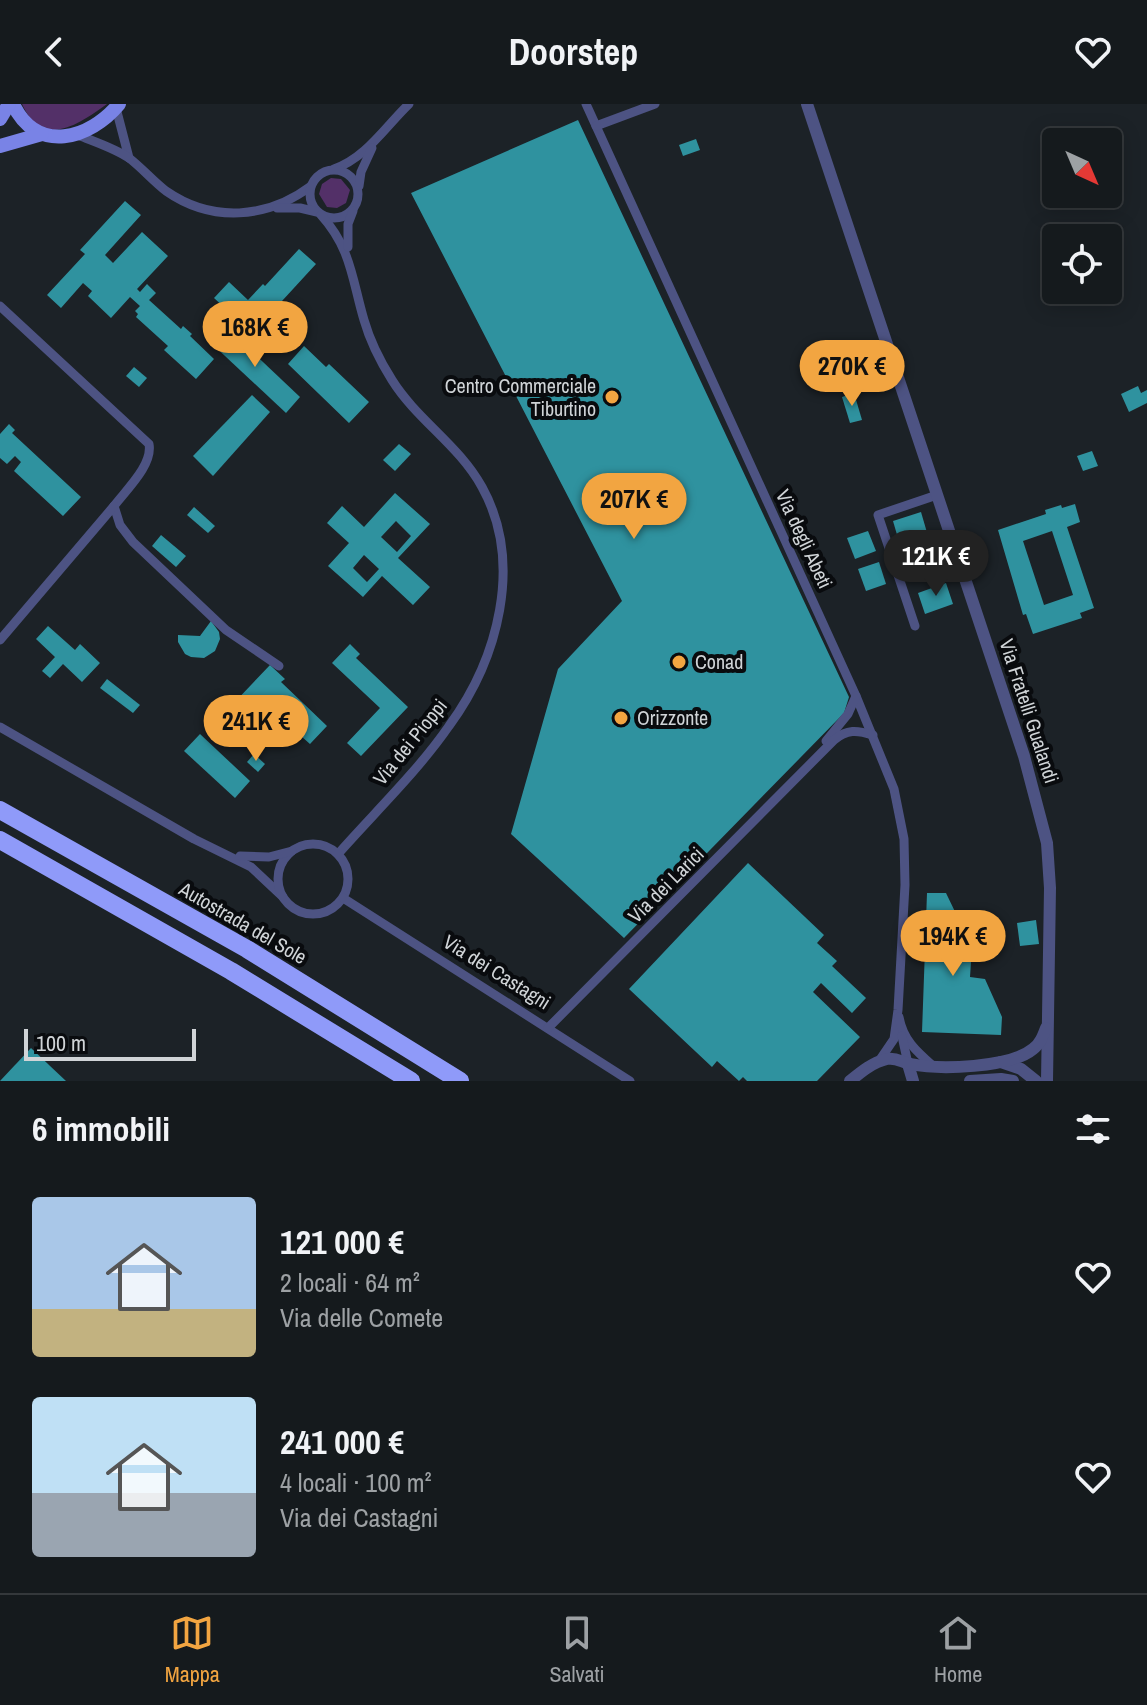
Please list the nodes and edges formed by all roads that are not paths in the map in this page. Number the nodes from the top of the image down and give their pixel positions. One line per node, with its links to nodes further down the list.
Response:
1 (11, 104): 7 (main road); 9 (main road)
2 (409, 104): 11 (street)
3 (586, 104): 8 (street, Via degli Abeti)
4 (655, 104): 8 (street)
5 (807, 104): 21 (street, Via Fratelli Gualandi)
6 (118, 106): 10 (main road); 13 (street)
7 (0, 119)
8 (596, 126): 26 (street, Via degli Abeti)
9 (42, 134): 10 (main road); 12 (main road)
10 (78, 135): 13 (street)
11 (375, 141): 14 (street); 16 (street)
12 (0, 146)
13 (129, 158): 17 (street)
14 (329, 170): 15 (street); 16 (street)
15 (311, 186): 17 (street); 18 (street)
16 (358, 197): 18 (street); 19 (street)
17 (270, 208): 18 (street)
18 (319, 213): 19 (street)
19 (348, 255): 36 (street, Via dei Pioppi)
20 (0, 306): 22 (street)
21 (937, 495): 23 (street); 40 (street, Via Fratelli Gualandi)
22 (114, 506): 24 (street); 25 (street)
23 (915, 626)
24 (0, 640)
25 (279, 666)
26 (856, 696): 27 (street, Via degli Abeti); 28 (street, Via dei Larici)
27 (868, 724): 28 (street); 30 (street, Via degli Abeti)
28 (838, 726): 31 (street, Via dei Larici)
29 (0, 727): 35 (street)
30 (873, 735): 31 (street, Via dei Larici); 39 (street, Via degli Abeti)
31 (808, 766): 41 (street, Via dei Larici)
32 (0, 810): 48 (highway, Autostrada del Sole)
33 (0, 840): 47 (highway)
34 (298, 848): 35 (street); 36 (street); 37 (street)
35 (221, 851): 37 (street)
36 (338, 854): 38 (street)
37 (283, 897): 38 (street)
38 (343, 898): 41 (street, Via dei Castagni)
39 (898, 1010): 42 (street, Via degli Abeti); 44 (street, Via degli Abeti)
40 (1048, 1021): 43 (street); 55 (street, Via Fratelli Gualandi)
41 (548, 1028): 49 (street, Via dei Castagni)
42 (901, 1028): 45 (street, Via degli Abeti); 46 (street, Via degli Abeti)
43 (1001, 1062): 46 (street); 54 (street)
44 (877, 1063): 45 (street); 50 (street)
45 (908, 1064): 46 (street); 51 (street)
46 (934, 1066)
47 (411, 1081)
48 (460, 1081)
49 (630, 1081)
50 (850, 1081)
51 (913, 1081)
52 (970, 1081): 53 (street)
53 (1013, 1081)
54 (1036, 1081)
55 (1047, 1081)

